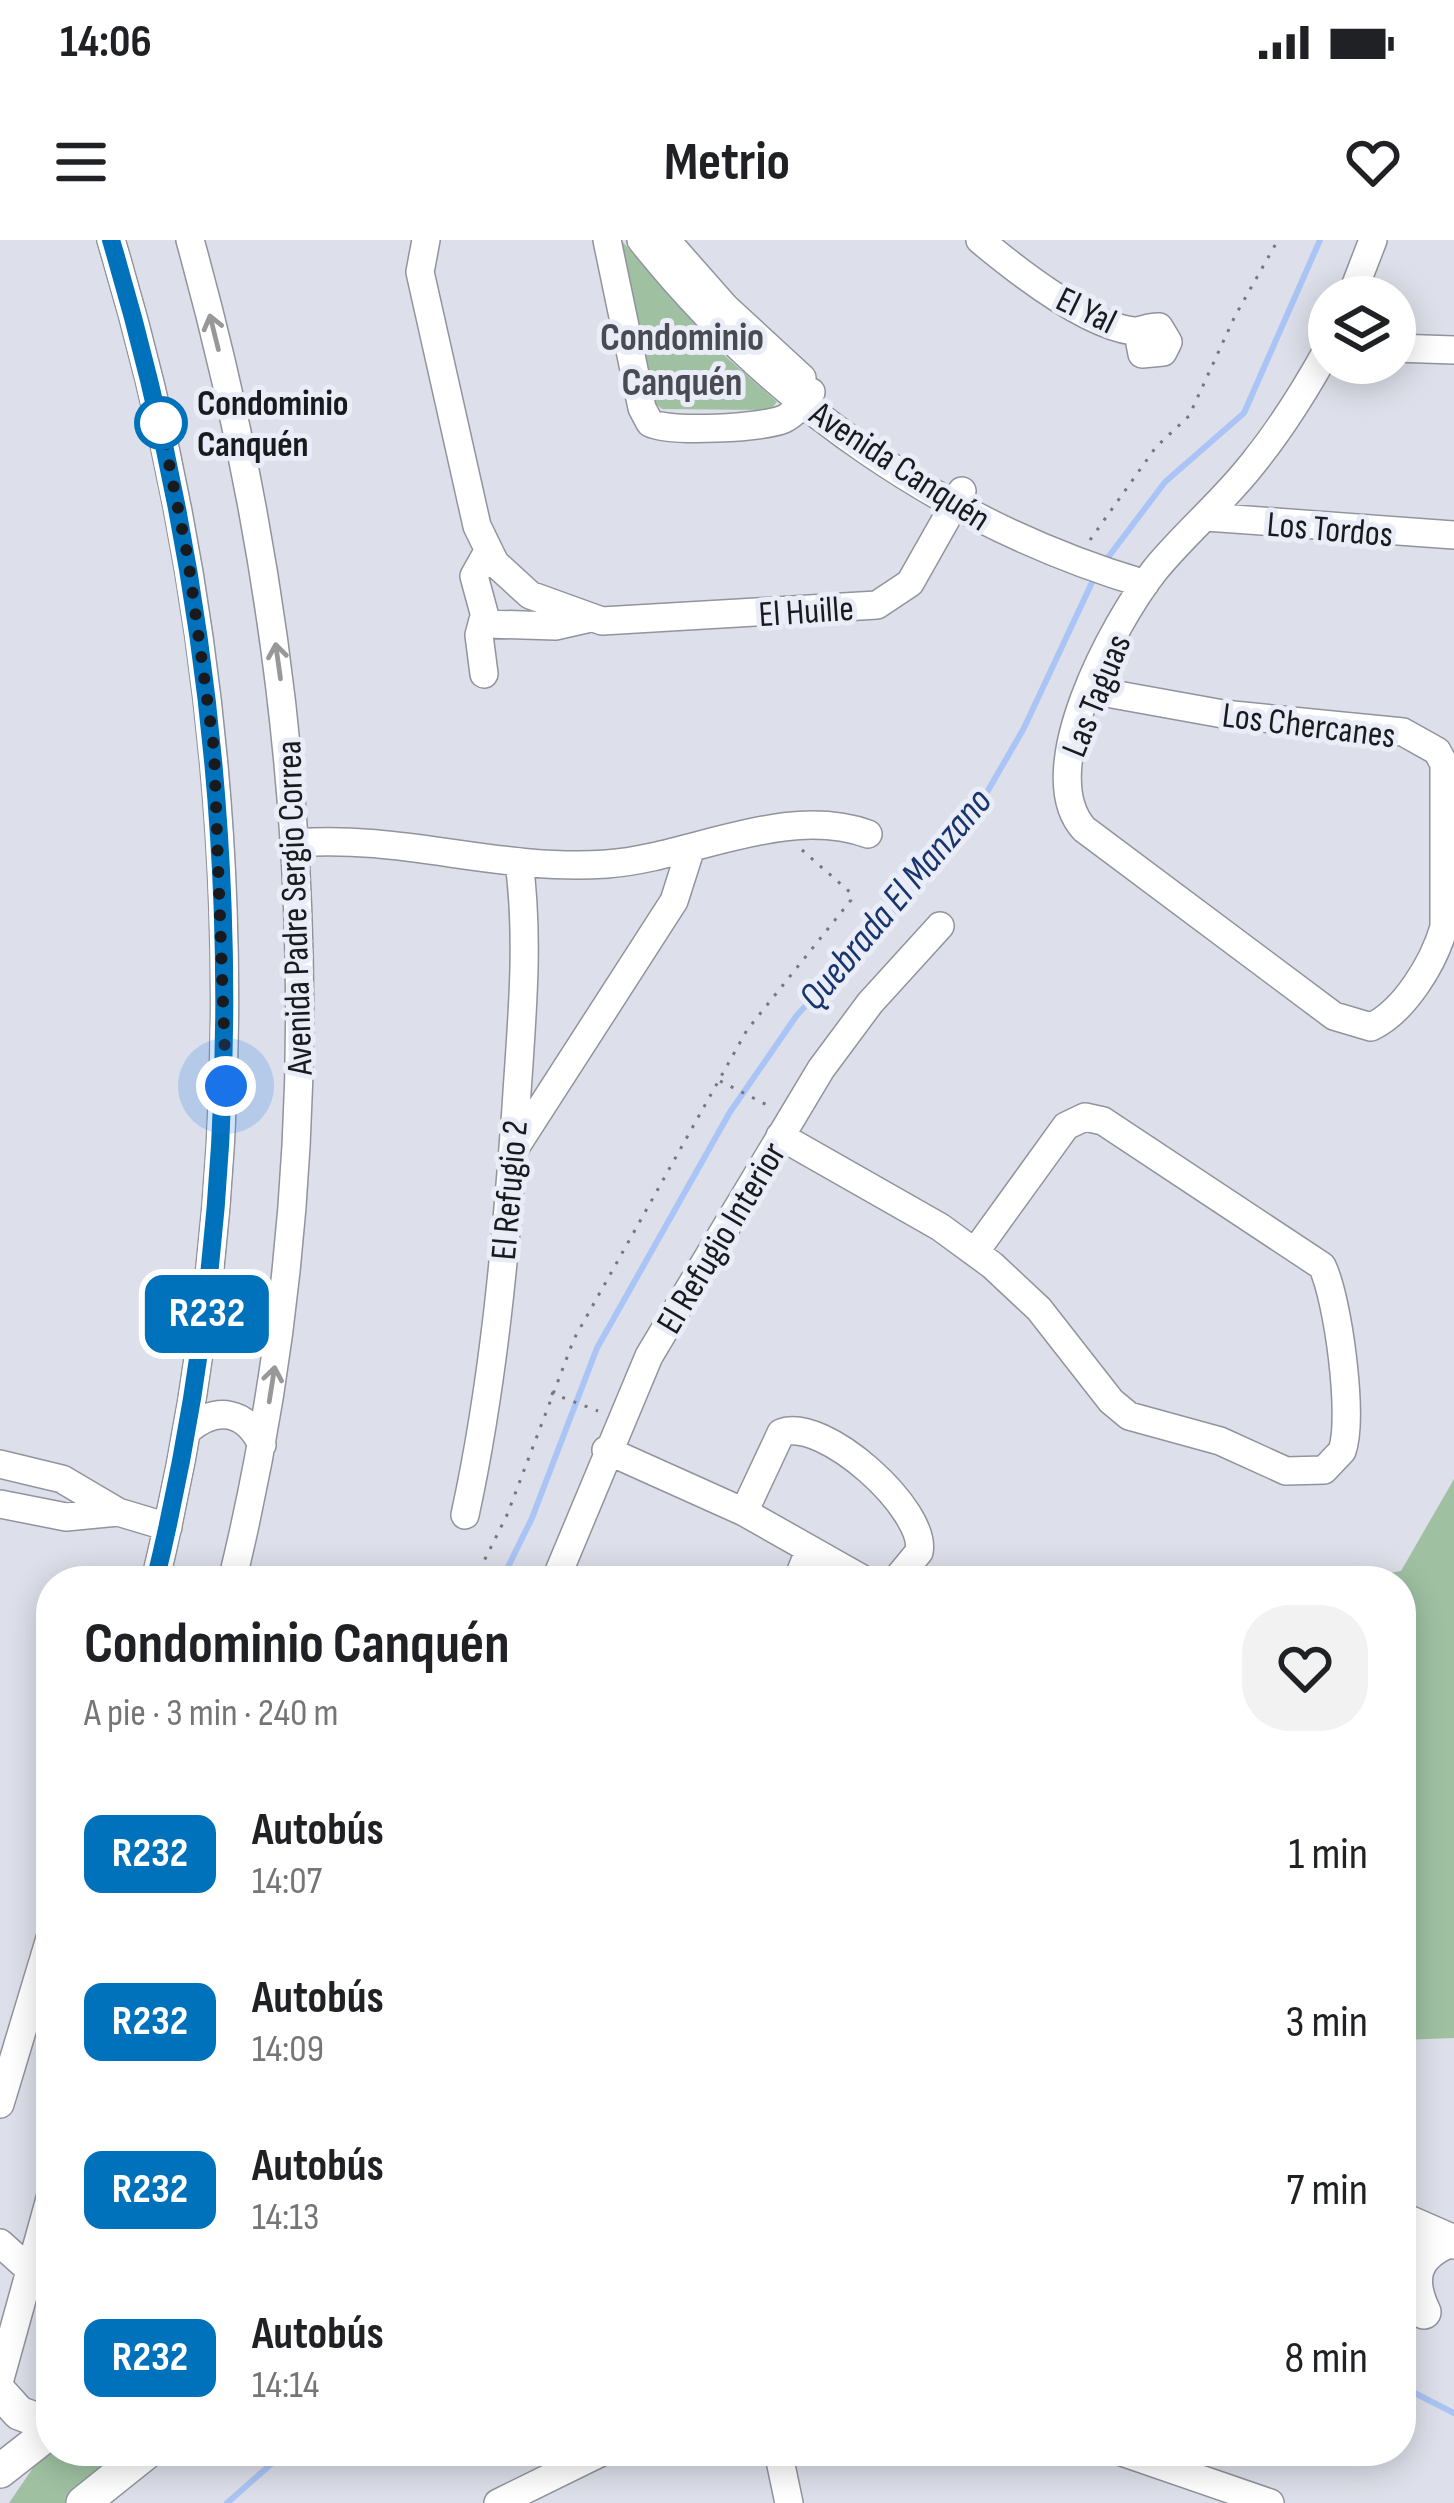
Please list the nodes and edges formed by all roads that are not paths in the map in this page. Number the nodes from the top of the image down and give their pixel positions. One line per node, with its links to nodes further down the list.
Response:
1 (111, 240): 33 (street, Avenida Padre Sergio Correa)
2 (190, 240): 25 (street, Avenida Padre Sergio Correa, one-way to 2)
3 (426, 240): 18 (street, El Huille)
4 (608, 240): 14 (street)
5 (641, 240): 14 (street, Avenida Canquén)
6 (666, 240): 14 (street, Avenida Canquén)
7 (980, 240): 10 (street, El Yal)
8 (1372, 240): 9 (street)
9 (1359, 276)
10 (1138, 333)
11 (1416, 349): 12 (street)
12 (1454, 350)
13 (1308, 381): 16 (street, Las Taguas)
14 (808, 396): 15 (street, Avenida Canquén)
15 (958, 498): 19 (street, Avenida Canquén); 20 (street, El Huille)
16 (1206, 517): 17 (street, Los Tordos); 19 (street, Las Taguas)
17 (1454, 535)
18 (488, 551): 20 (street, El Huille); 21 (street, El Huille)
19 (1151, 576): 23 (street, Las Taguas)
20 (588, 619): 21 (street, El Huille)
21 (483, 620): 22 (street, El Huille)
22 (484, 674)
23 (1090, 689): 29 (street, Las Taguas); 29 (street, Los Chercanes)
24 (868, 834): 26 (street)
25 (296, 843): 27 (street); 34 (street, Avenida Padre Sergio Correa, one-way to 25)
26 (690, 851): 27 (street); 31 (street)
27 (519, 862): 31 (street, El Refugio 2)
28 (940, 926): 30 (street, El Refugio Interior)
29 (1371, 1027)
30 (780, 1136): 32 (street); 35 (street, El Refugio Interior)
31 (513, 1152): 40 (street, El Refugio 2)
32 (975, 1252): 32 (street)
33 (188, 1430): 34 (street); 41 (street, Avenida Padre Sergio Correa)
34 (262, 1445): 44 (street, Avenida Padre Sergio Correa)
35 (606, 1450): 39 (street); 45 (street, El Refugio Interior)
36 (0, 1464): 38 (street)
37 (0, 1504): 38 (street)
38 (118, 1513): 41 (street)
39 (744, 1513): 42 (street); 48 (street)
40 (465, 1515)
41 (168, 1527): 43 (street, Avenida Padre Sergio Correa)
42 (808, 1551): 46 (street); 47 (street)
43 (159, 1566)
44 (235, 1566)
45 (561, 1566)
46 (802, 1566)
47 (837, 1566)
48 (907, 1566)
49 (36, 1985): 50 (street)
50 (0, 2104)
51 (1416, 2225): 52 (main road)
52 (1453, 2241): 55 (main road)
53 (0, 2242): 56 (street)
54 (36, 2249): 56 (street)
55 (1416, 2267)
56 (30, 2270): 59 (street)
57 (1416, 2273): 58 (main road)
58 (1426, 2313)
59 (0, 2378)
60 (0, 2392): 61 (main road)
61 (36, 2421)
62 (36, 2441): 67 (main road)
63 (129, 2466): 68 (main road)
64 (573, 2466): 69 (street)
65 (781, 2466): 70 (street)
66 (1163, 2466): 71 (street)
67 (0, 2471)
68 (83, 2503)
69 (498, 2503)
70 (789, 2503)
71 (1270, 2503)

